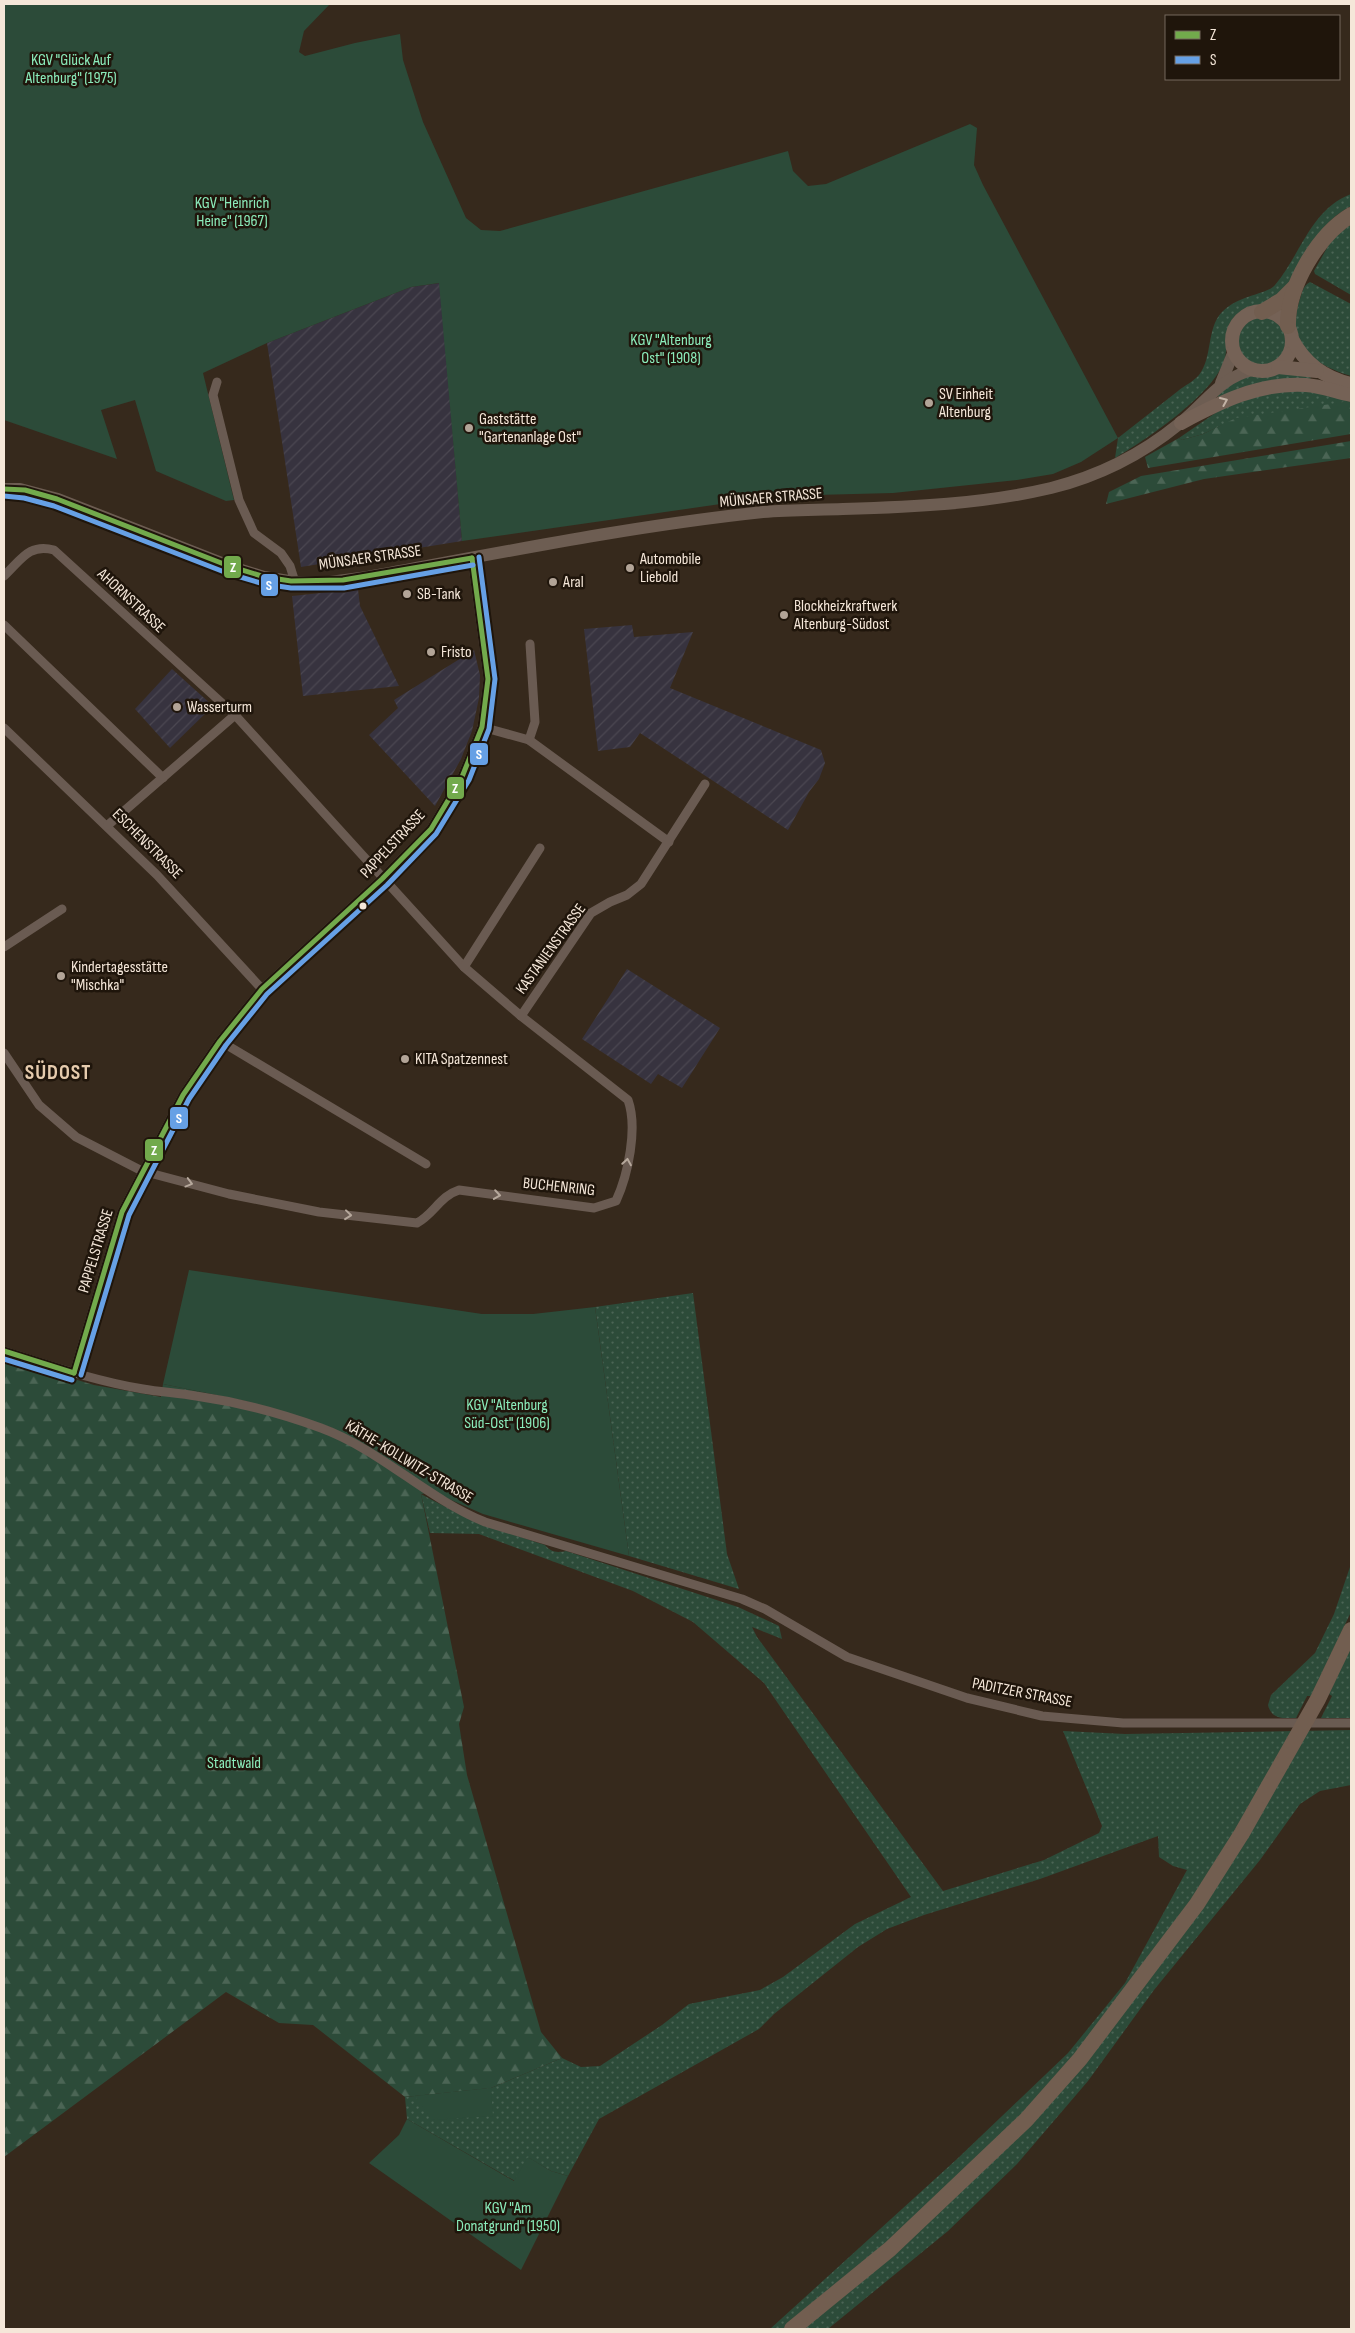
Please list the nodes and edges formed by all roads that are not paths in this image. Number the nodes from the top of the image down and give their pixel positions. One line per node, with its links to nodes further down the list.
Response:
1 (1351, 215): 2 (highway)
2 (1295, 287): 3 (highway); 4 (highway)
3 (1262, 312): 4 (main road); 5 (main road)
4 (1290, 333): 6 (main road); 8 (main road)
5 (1234, 351): 7 (main road); 10 (street, MÜNSAER STRASSE)
6 (1278, 367): 7 (main road); 8 (main road)
7 (1253, 370): 10 (street, MÜNSAER STRASSE)
8 (1318, 371): 11 (main road)
9 (217, 382): 17 (street)
10 (1221, 383): 13 (street, MÜNSAER STRASSE)
11 (1351, 384)
12 (1351, 395): 13 (main road, one-way to 12)
13 (1181, 423): 15 (street, MÜNSAER STRASSE)
14 (4, 489): 17 (street, MÜNSAER STRASSE)
15 (472, 558): 17 (street, MÜNSAER STRASSE); 21 (street, PAPPELSTRASSE)
16 (4, 576): 20 (street, AHORNSTRASSE)
17 (295, 582)
18 (4, 625): 24 (street)
19 (530, 644): 23 (street)
20 (235, 716): 24 (street); 29 (street, AHORNSTRASSE)
21 (482, 727): 23 (street); 29 (street, PAPPELSTRASSE)
22 (4, 728): 26 (street, ESCHENSTRASSE)
23 (529, 740): 27 (street)
24 (163, 778): 26 (street)
25 (706, 784): 27 (street, KASTANIENSTRASSE)
26 (108, 825): 33 (street, ESCHENSTRASSE)
27 (669, 842): 34 (street, KASTANIENSTRASSE)
28 (540, 848): 32 (street)
29 (382, 879): 32 (street, BUCHENRING); 33 (street, PAPPELSTRASSE)
30 (62, 909): 31 (street)
31 (4, 947)
32 (464, 967): 34 (street, BUCHENRING)
33 (262, 989): 35 (street, PAPPELSTRASSE)
34 (521, 1016): 38 (street, BUCHENRING, one-way to 34)
35 (220, 1041): 37 (street); 38 (street, PAPPELSTRASSE)
36 (4, 1053): 38 (street)
37 (426, 1164)
38 (142, 1171): 40 (street, PAPPELSTRASSE)
39 (4, 1350): 40 (street, KÄTHE-KOLLWITZ-STRASSE)
40 (74, 1373): 41 (street, KÄTHE-KOLLWITZ-STRASSE)
41 (766, 1609): 43 (street, PADITZER STRASSE)
42 (1351, 1630): 44 (highway)
43 (1351, 1722)
44 (792, 2329)

